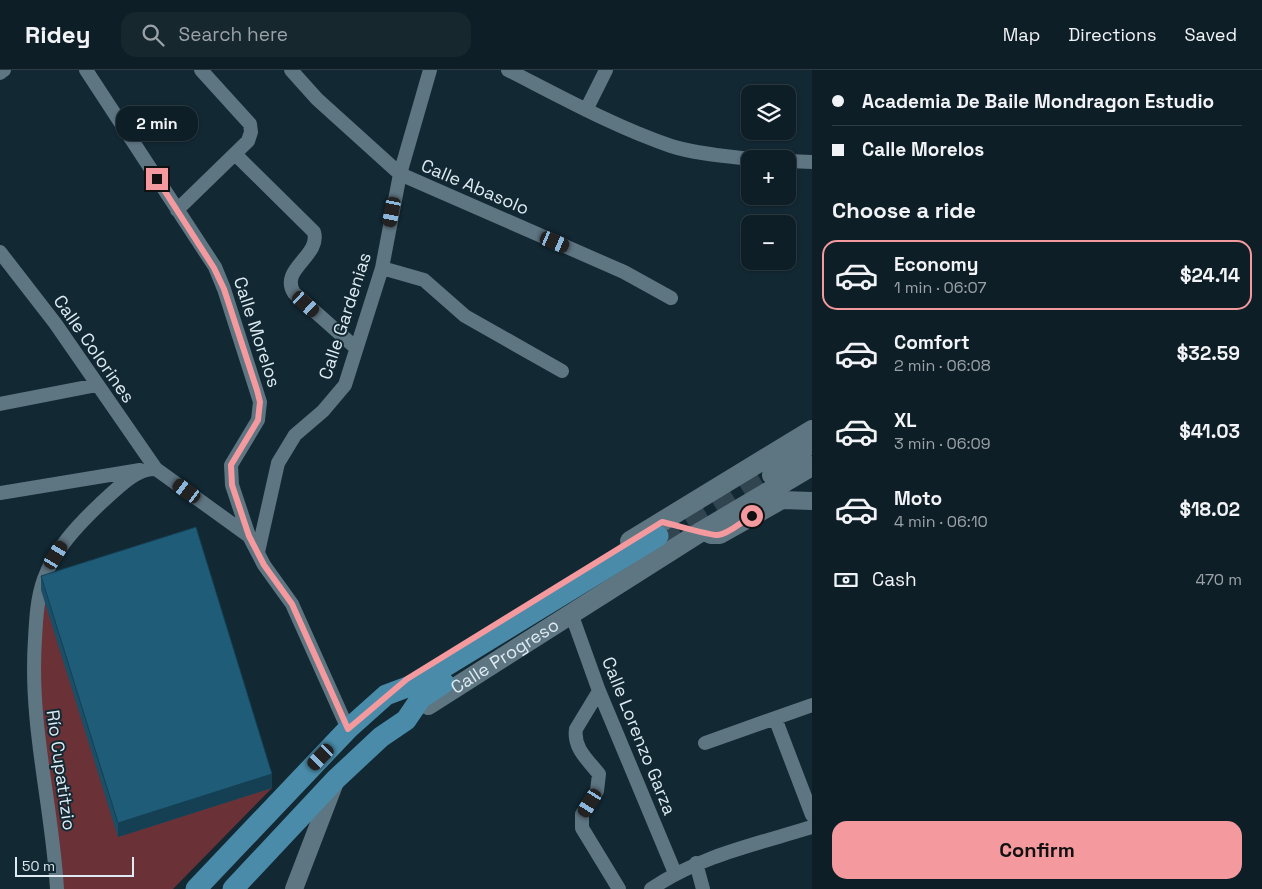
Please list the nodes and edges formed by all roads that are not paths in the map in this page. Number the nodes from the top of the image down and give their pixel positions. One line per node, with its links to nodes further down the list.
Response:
1 (4, 70): 8 (street)
2 (86, 70): 15 (street, Calle Morelos)
3 (201, 70): 10 (street)
4 (291, 70): 14 (street, Calle Abasolo)
5 (430, 70): 14 (street, Calle Gardenias)
6 (508, 70): 9 (street)
7 (606, 70): 9 (street)
8 (0, 73)
9 (586, 110): 11 (street)
10 (236, 154): 15 (street); 19 (street)
11 (741, 158)
12 (796, 161): 13 (street)
13 (812, 162)
14 (400, 174): 17 (street, Calle Gardenias); 18 (street, Calle Abasolo)
15 (178, 210): 33 (street, Calle Morelos)
16 (0, 252): 21 (street, Calle Colorines)
17 (382, 268): 19 (street, Calle Gardenias); 20 (street)
18 (671, 298)
19 (356, 348): 34 (street, Calle Gardenias)
20 (562, 371)
21 (97, 385): 22 (street); 26 (street, Calle Colorines)
22 (0, 404)
23 (812, 430): 28 (main road)
24 (812, 437): 30 (main road)
25 (812, 466): 30 (main road, Calle Progreso)
26 (150, 469): 27 (street); 33 (street, Calle Colorines); 47 (street, Río Cupatitzio)
27 (0, 493)
28 (702, 499): 31 (main road); 32 (main road)
29 (812, 501): 31 (street)
30 (732, 513): 31 (main road, Calle Progreso)
31 (702, 531): 32 (main road); 35 (main road, Calle Progreso)
32 (661, 534): 39 (main road); 40 (main road)
33 (249, 536): 34 (street, Calle Morelos)
34 (258, 552): 40 (street, Calle Morelos)
35 (571, 613): 36 (street, Calle Lorenzo Garza); 39 (main road, Calle Progreso)
36 (599, 691): 46 (street, Calle Lorenzo Garza); 51 (street)
37 (812, 705): 38 (street)
38 (775, 718): 41 (street); 43 (street)
39 (406, 720): 42 (main road, Calle Progreso)
40 (348, 729): 48 (main road)
41 (705, 743)
42 (336, 779): 49 (main road, Calle Progreso); 50 (street)
43 (812, 814)
44 (812, 827): 45 (street)
45 (696, 863): 46 (street); 53 (street)
46 (675, 873): 52 (street)
47 (56, 889)
48 (196, 889)
49 (233, 889)
50 (294, 889)
51 (619, 889)
52 (650, 889)
53 (703, 889)

